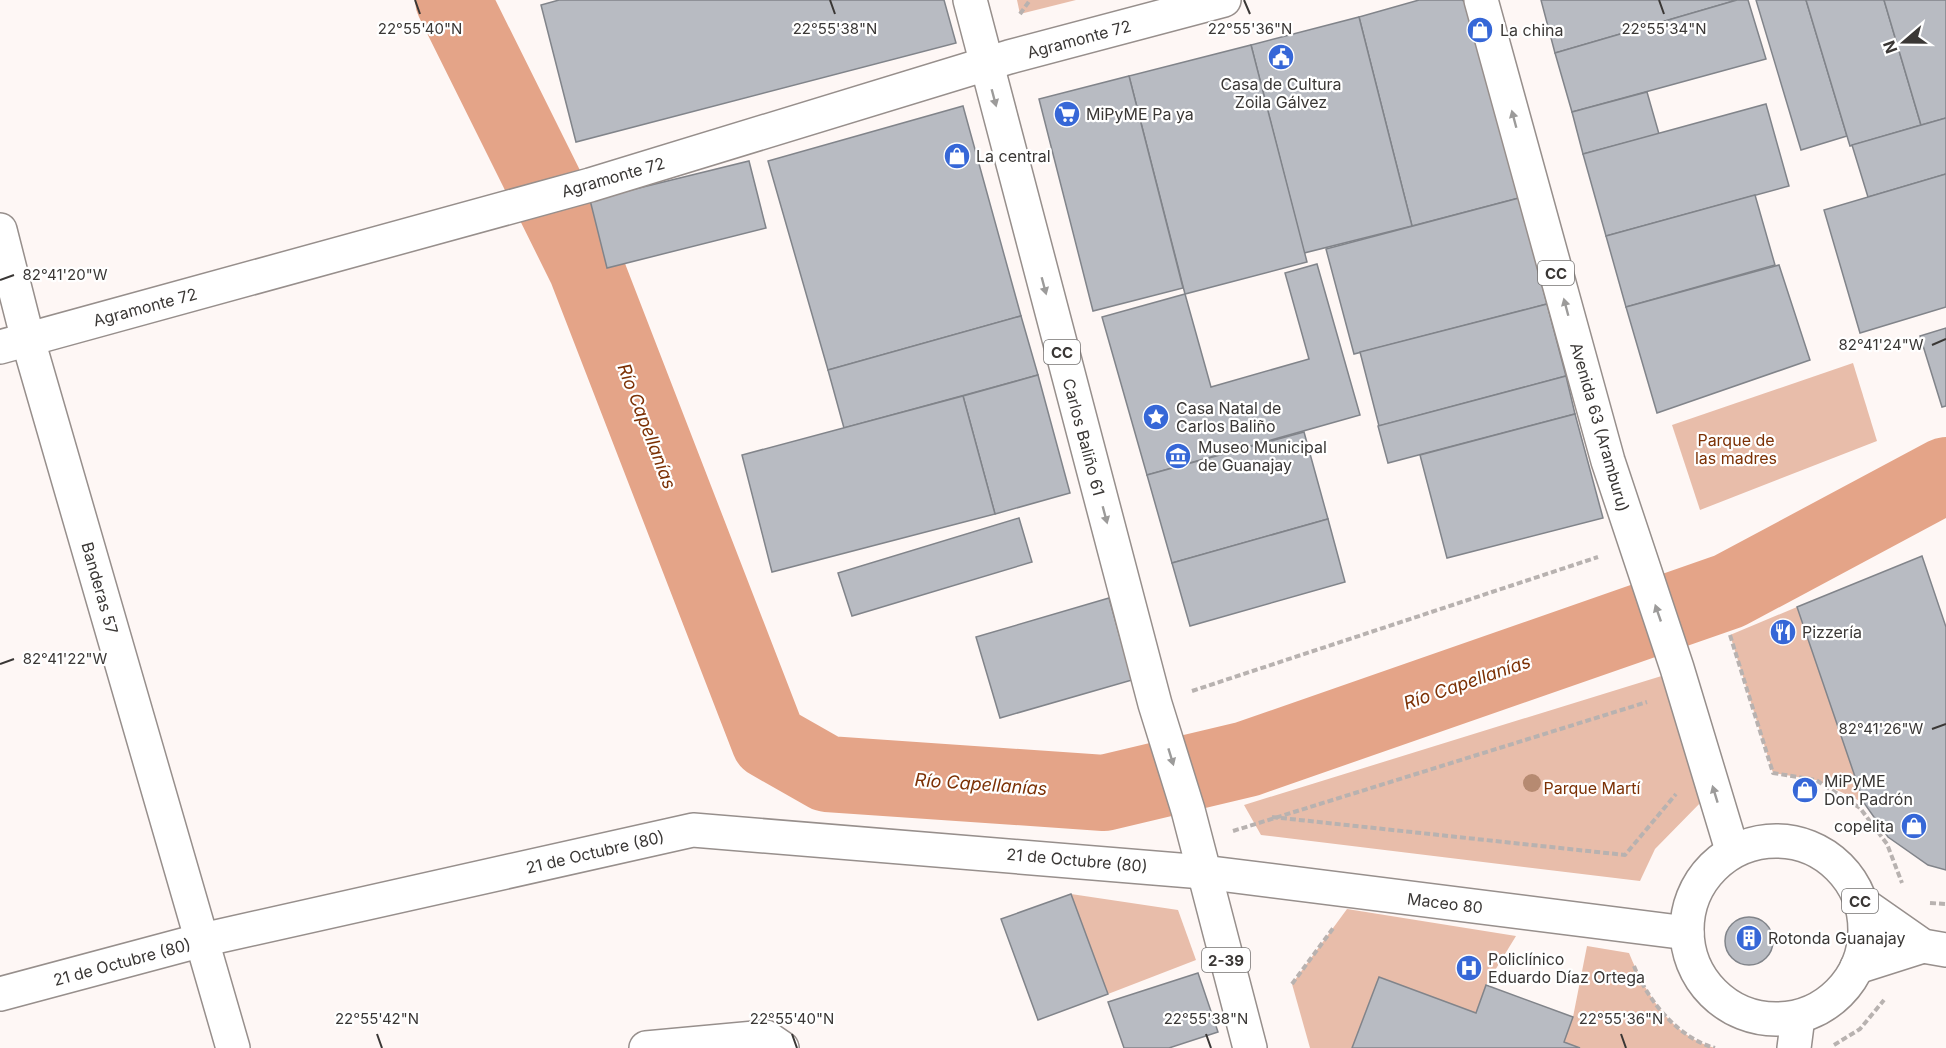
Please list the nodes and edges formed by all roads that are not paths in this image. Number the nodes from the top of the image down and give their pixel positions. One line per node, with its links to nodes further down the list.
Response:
1 (970, 0): 4 (street, Carlos Baliño 61 / CC)
2 (1224, 0): 4 (street, Agramonte 72)
3 (1481, 0): 7 (street, Avenida 63 (Aramburu) / CC, one-way to 3)
4 (997, 61): 6 (street, Agramonte 72); 8 (street, Carlos Baliño 61 / CC, one-way to 8)
5 (0, 230): 6 (street, Banderas 57)
6 (14, 344): 11 (street, Banderas 57)
7 (1732, 850): 9 (street, CC); 10 (street, CC)
8 (1199, 858): 10 (street, Maceo 80); 11 (street, 21 de Octubre (80)); 19 (street, 2-39)
9 (1860, 902): 12 (street, CC); 13 (street, CC)
10 (1687, 933): 15 (street, CC)
11 (202, 940): 14 (street, 21 de Octubre (80)); 16 (street, Banderas 57)
12 (1935, 948): 13 (street, CC)
13 (1857, 967): 15 (street, CC)
14 (0, 994)
15 (1796, 1032)
16 (233, 1048)
17 (646, 1048): 18 (street)
18 (782, 1048)
19 (1250, 1048)

